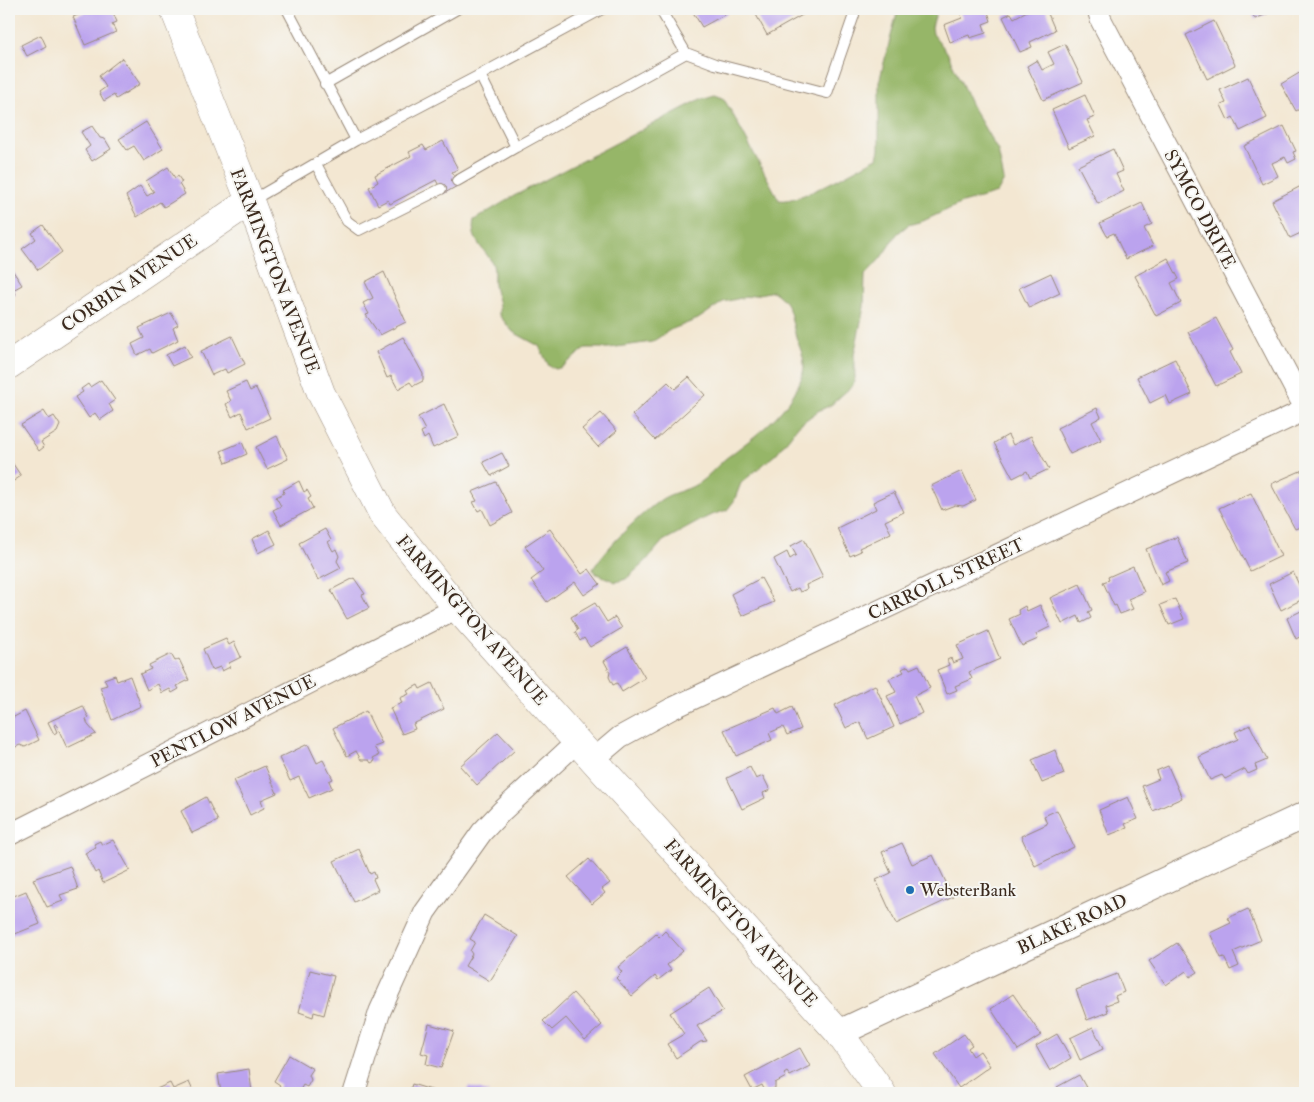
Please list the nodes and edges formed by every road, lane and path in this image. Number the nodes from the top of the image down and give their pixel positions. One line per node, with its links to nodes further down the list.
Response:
1 (174, 9): 16 (main road, FARMINGTON AVENUE)
2 (286, 9): 10 (lane)
3 (458, 9): 10 (lane)
4 (602, 9): 9 (lane)
5 (660, 9): 8 (lane)
6 (1098, 9): 18 (street, SYMCO DRIVE)
7 (854, 16): 8 (lane)
8 (686, 53): 12 (lane)
9 (480, 75): 11 (lane); 12 (lane)
10 (325, 84): 11 (lane)
11 (356, 140): 13 (lane)
12 (516, 147): 14 (lane)
13 (316, 164): 15 (lane); 16 (lane)
14 (457, 181)
15 (441, 189)
16 (250, 201): 17 (main road, CORBIN AVENUE); 19 (main road, FARMINGTON AVENUE)
17 (9, 365)
18 (1305, 409): 20 (street, CARROLL STREET)
19 (457, 608): 20 (main road, FARMINGTON AVENUE); 22 (street, PENTLOW AVENUE)
20 (586, 750): 23 (main road, FARMINGTON AVENUE); 24 (street, CARROLL STREET)
21 (1305, 815): 23 (street, BLAKE ROAD)
22 (9, 835)
23 (839, 1033): 25 (main road, FARMINGTON AVENUE)
24 (354, 1093)
25 (882, 1093)

